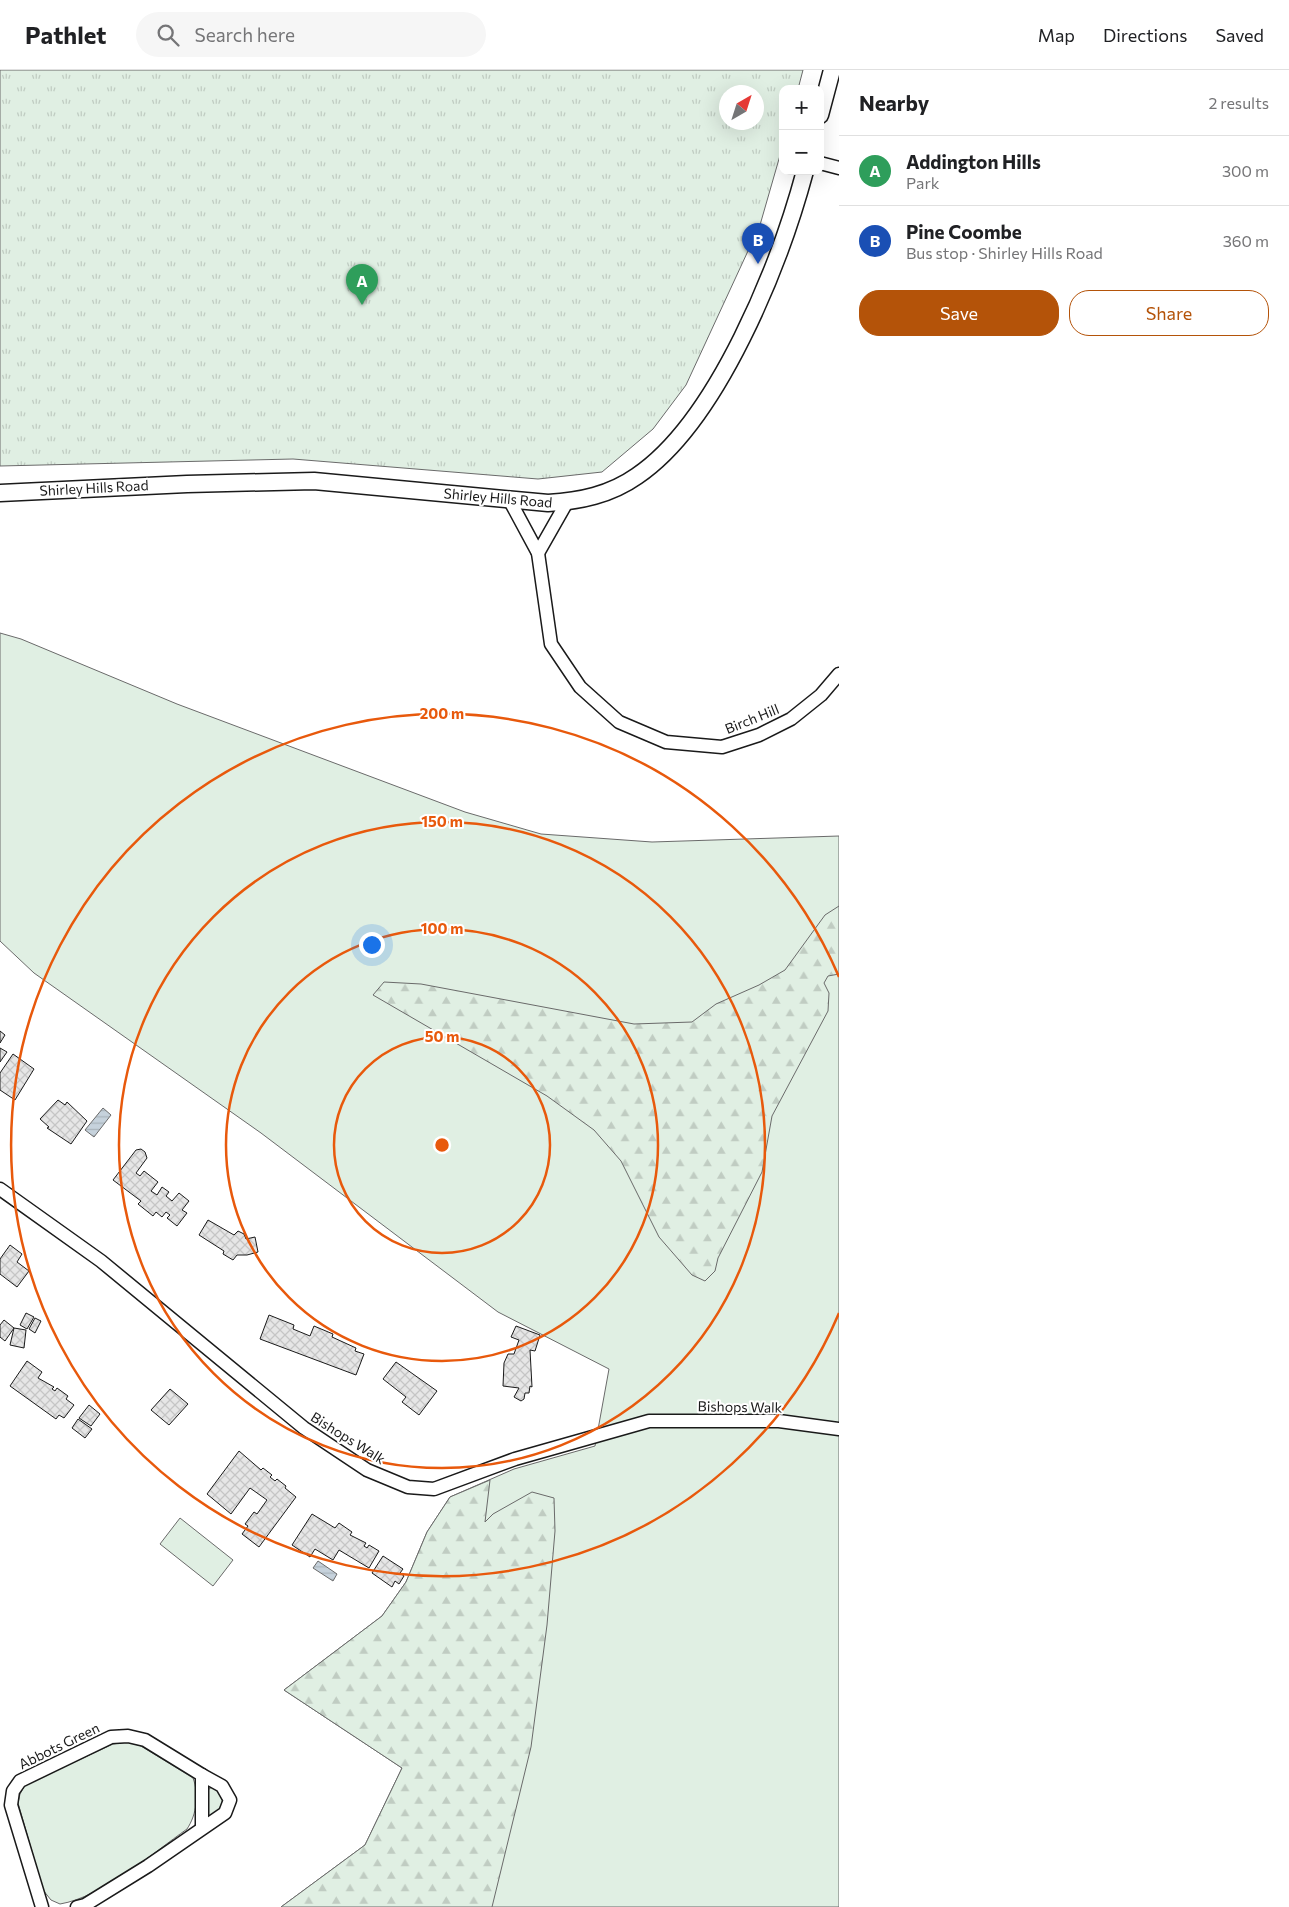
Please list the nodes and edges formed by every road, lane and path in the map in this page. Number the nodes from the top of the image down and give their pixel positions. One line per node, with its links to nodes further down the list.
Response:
1 (832, 70): 2 (street)
2 (824, 100)
3 (824, 163): 4 (street)
4 (839, 168)
5 (804, 175): 8 (street, Shirley Hills Road)
6 (0, 493): 7 (street, Shirley Hills Road)
7 (510, 501): 8 (street, Shirley Hills Road); 9 (street, Birch Hill)
8 (567, 502): 9 (street)
9 (538, 553): 10 (street, Birch Hill)
10 (839, 674)
11 (0, 1189): 12 (street, Bishops Walk)
12 (839, 1428)
13 (202, 1775): 14 (street); 14 (street, Abbots Green); 15 (street, Abbots Green)
14 (202, 1828): 16 (street, Abbots Green)
15 (42, 1907)
16 (77, 1907)

